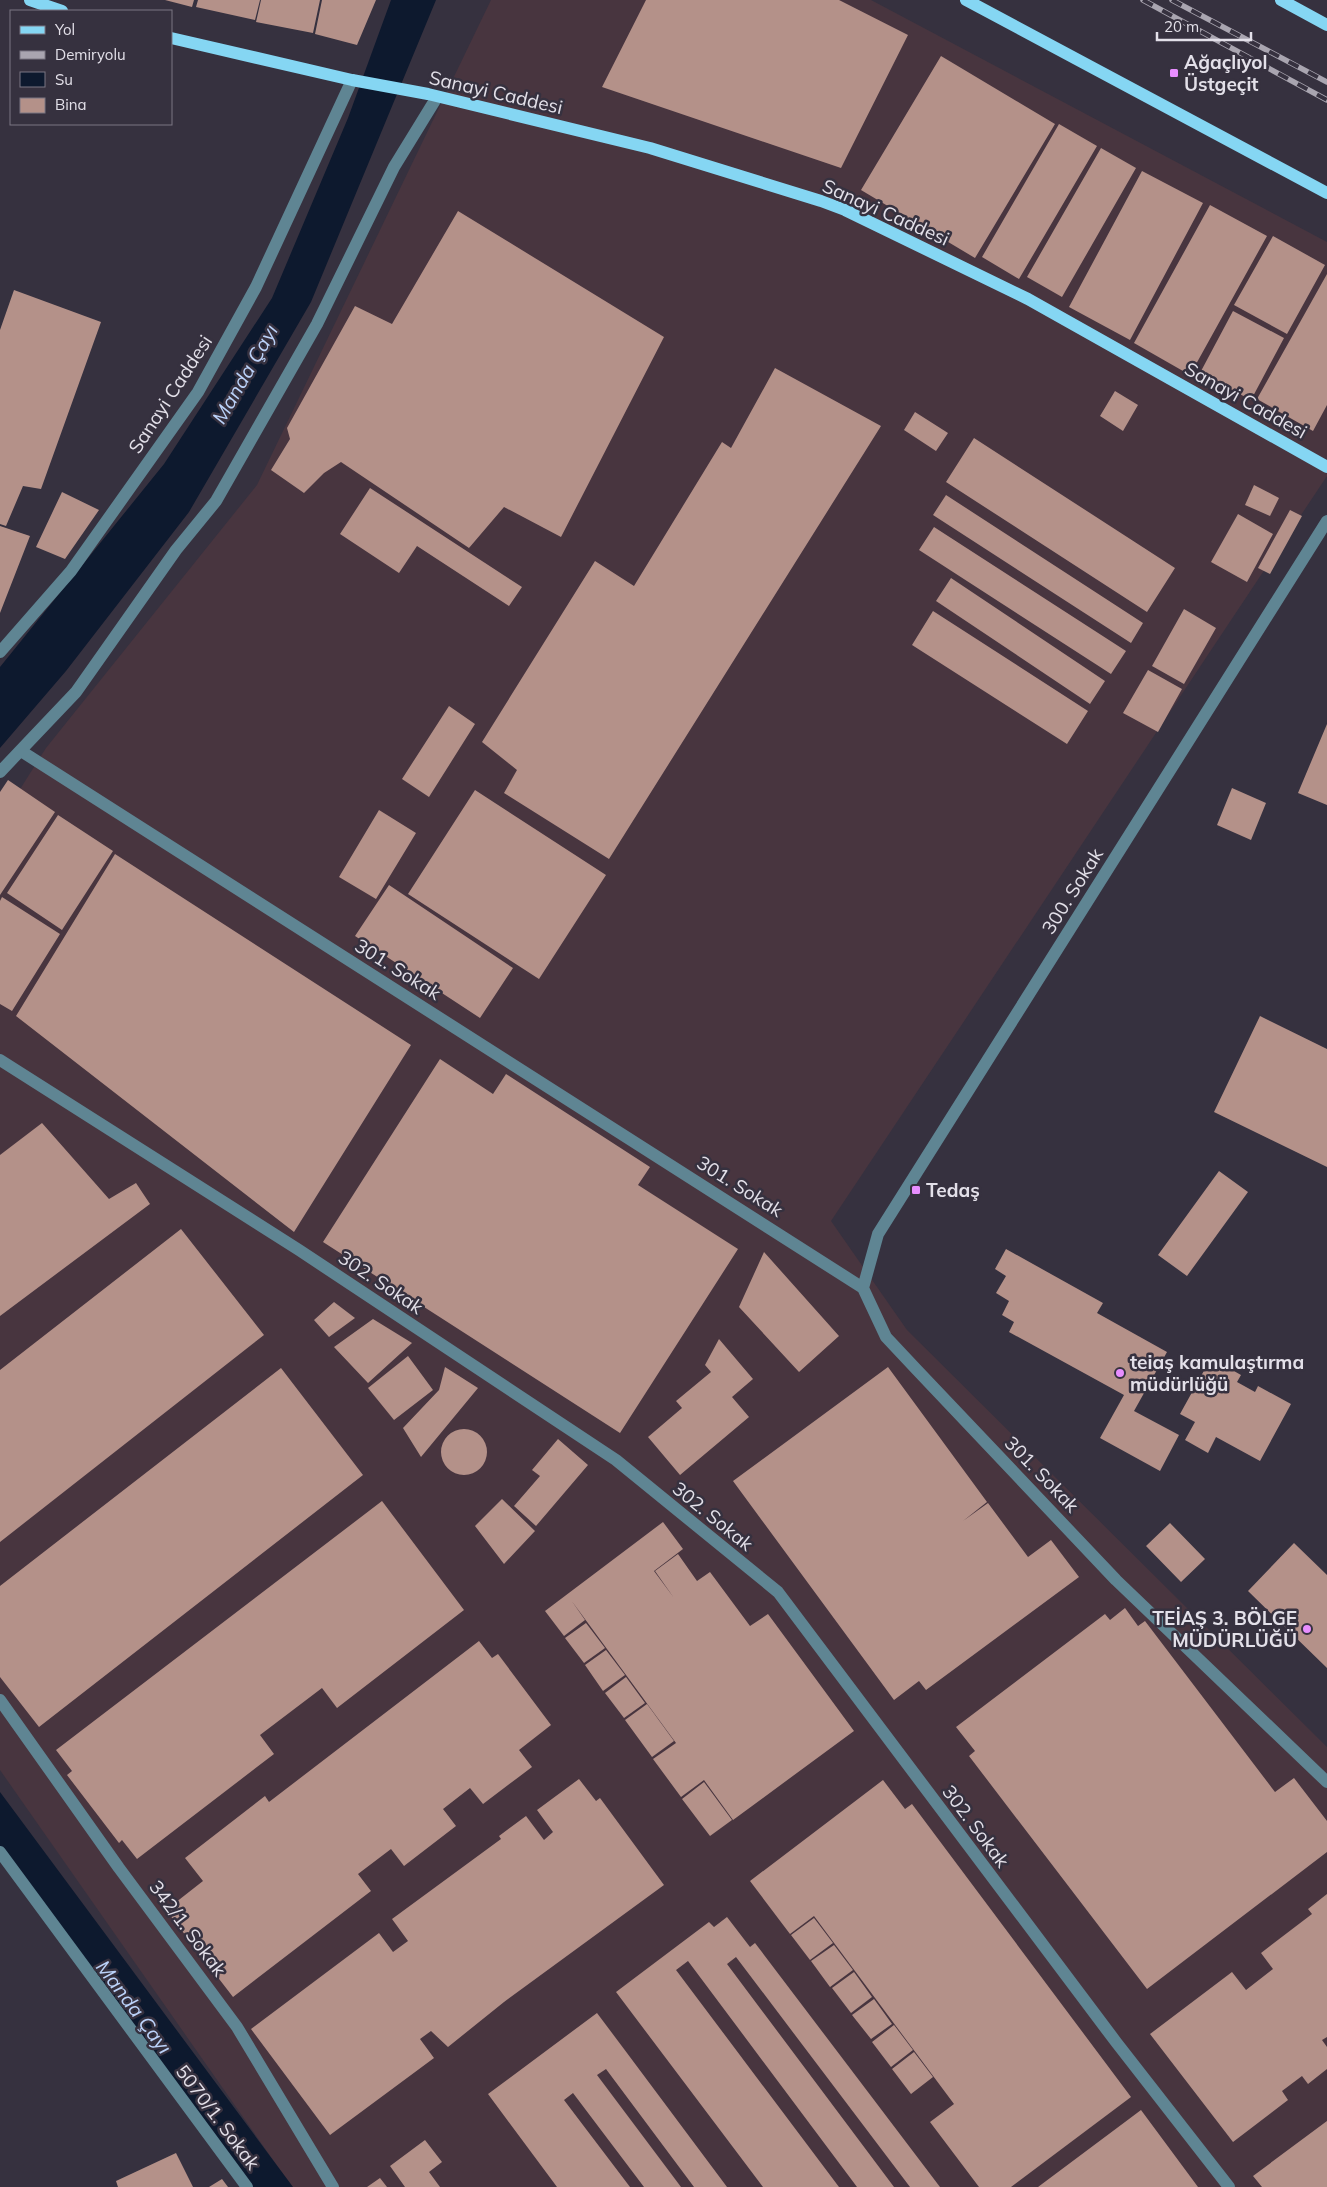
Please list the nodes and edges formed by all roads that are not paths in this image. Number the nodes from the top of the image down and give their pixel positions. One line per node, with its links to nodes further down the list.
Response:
1 (30, 0): 4 (main road)
2 (966, 0): 9 (main road)
3 (1281, 0): 5 (main road)
4 (59, 10)
5 (1327, 25)
6 (172, 38): 7 (main road, Sanayi Caddesi)
7 (357, 81): 8 (main road, Sanayi Caddesi); 12 (street, Sanayi Caddesi)
8 (433, 96): 10 (main road, Sanayi Caddesi); 13 (street)
9 (1327, 193)
10 (1327, 467)
11 (1327, 521): 16 (street, 300. Sokak)
12 (0, 652)
13 (21, 751): 14 (street); 16 (street, 301. Sokak)
14 (0, 772)
15 (0, 1060): 22 (street, 302. Sokak)
16 (864, 1288): 18 (street, 301. Sokak)
17 (0, 1700): 20 (street, 342/1. Sokak)
18 (1327, 1782)
19 (0, 1852): 21 (street, 5070/1. Sokak)
20 (331, 2186)
21 (247, 2187)
22 (1229, 2187)

